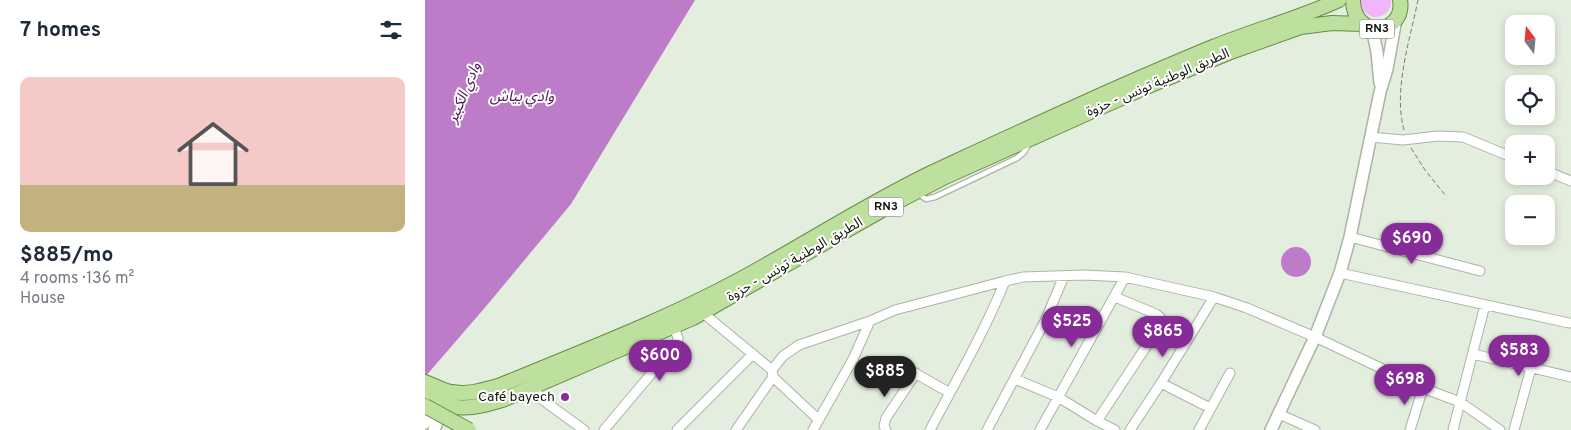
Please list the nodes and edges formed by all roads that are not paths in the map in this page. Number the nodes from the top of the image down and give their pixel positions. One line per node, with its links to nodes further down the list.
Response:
1 (1339, 0): 7 (main road, الطريق الوطنية تونس - حزوة / RN3)
2 (1353, 0): 5 (main road, RN3)
3 (1401, 2): 4 (main road, RN3)
4 (1397, 19): 5 (main road, RN3); 6 (street)
5 (1367, 26): 6 (street); 7 (main road, الطريق الوطنية تونس - حزوة / RN3)
6 (1380, 92): 8 (street)
7 (1069, 115): 12 (main road, الطريق الوطنية تونس - حزوة / RN3); 12 (main road, الطريق الوطنية تونس - حزوة / RN3)
8 (1370, 137): 9 (street); 13 (street)
9 (1505, 154)
10 (1555, 175): 11 (street)
11 (1571, 181)
12 (913, 188): 22 (main road, الطريق الوطنية تونس - حزوة / RN3)
13 (1350, 237): 14 (street); 15 (street)
14 (1480, 270)
15 (1340, 273): 21 (street); 26 (street)
16 (1065, 276): 17 (street); 18 (street); 35 (street)
17 (1125, 277): 19 (street); 20 (street)
18 (1005, 281): 23 (street); 41 (street)
19 (1115, 297): 42 (street); 47 (street)
20 (1214, 297): 26 (street); 36 (street)
21 (1485, 305): 24 (street); 28 (street)
22 (699, 308): 25 (main road, الطريق الوطنية تونس - حزوة / RN3); 27 (street); 39 (main road, الطريق الوطنية تونس - حزوة / RN3)
23 (870, 321): 33 (street); 46 (street)
24 (1569, 323)
25 (674, 327): 37 (main road, الطريق الوطنية تونس - حزوة / RN3); 52 (street)
26 (1315, 337): 38 (street); 45 (street)
27 (753, 354): 33 (street); 53 (street)
28 (1473, 354): 30 (street); 43 (street)
29 (897, 363): 31 (street)
30 (1531, 368): 34 (street); 68 (street)
31 (917, 373): 41 (street); 56 (street)
32 (1230, 373): 44 (street)
33 (772, 374): 46 (street); 54 (street)
34 (1571, 377)
35 (1015, 379): 42 (street); 58 (street)
36 (1161, 384): 44 (street); 61 (street)
37 (534, 387): 39 (main road, الطريق الوطنية تونس - حزوة / RN3); 51 (street)
38 (1423, 388): 43 (street); 65 (street)
39 (503, 392): 40 (main road, الطريق الوطنية تونس - حزوة / RN3)
40 (434, 393): 48 (street); 49 (street); 50 (main road, bridge)
41 (950, 393): 57 (street)
42 (1058, 397): 47 (street); 59 (street)
43 (1460, 402): 66 (street); 67 (street)
44 (1210, 408): 62 (street)
45 (1279, 414): 63 (street); 64 (street)
46 (819, 420): 55 (street)
47 (1097, 421): 60 (street)
48 (425, 423)
49 (434, 430)
50 (469, 430)
51 (583, 430)
52 (604, 430)
53 (677, 430)
54 (736, 430)
55 (813, 430)
56 (886, 430)
57 (930, 430)
58 (987, 430)
59 (1040, 430)
60 (1115, 430)
61 (1130, 430)
62 (1199, 430)
63 (1271, 430)
64 (1315, 430)
65 (1410, 430)
66 (1453, 430)
67 (1500, 430)
68 (1514, 430)

